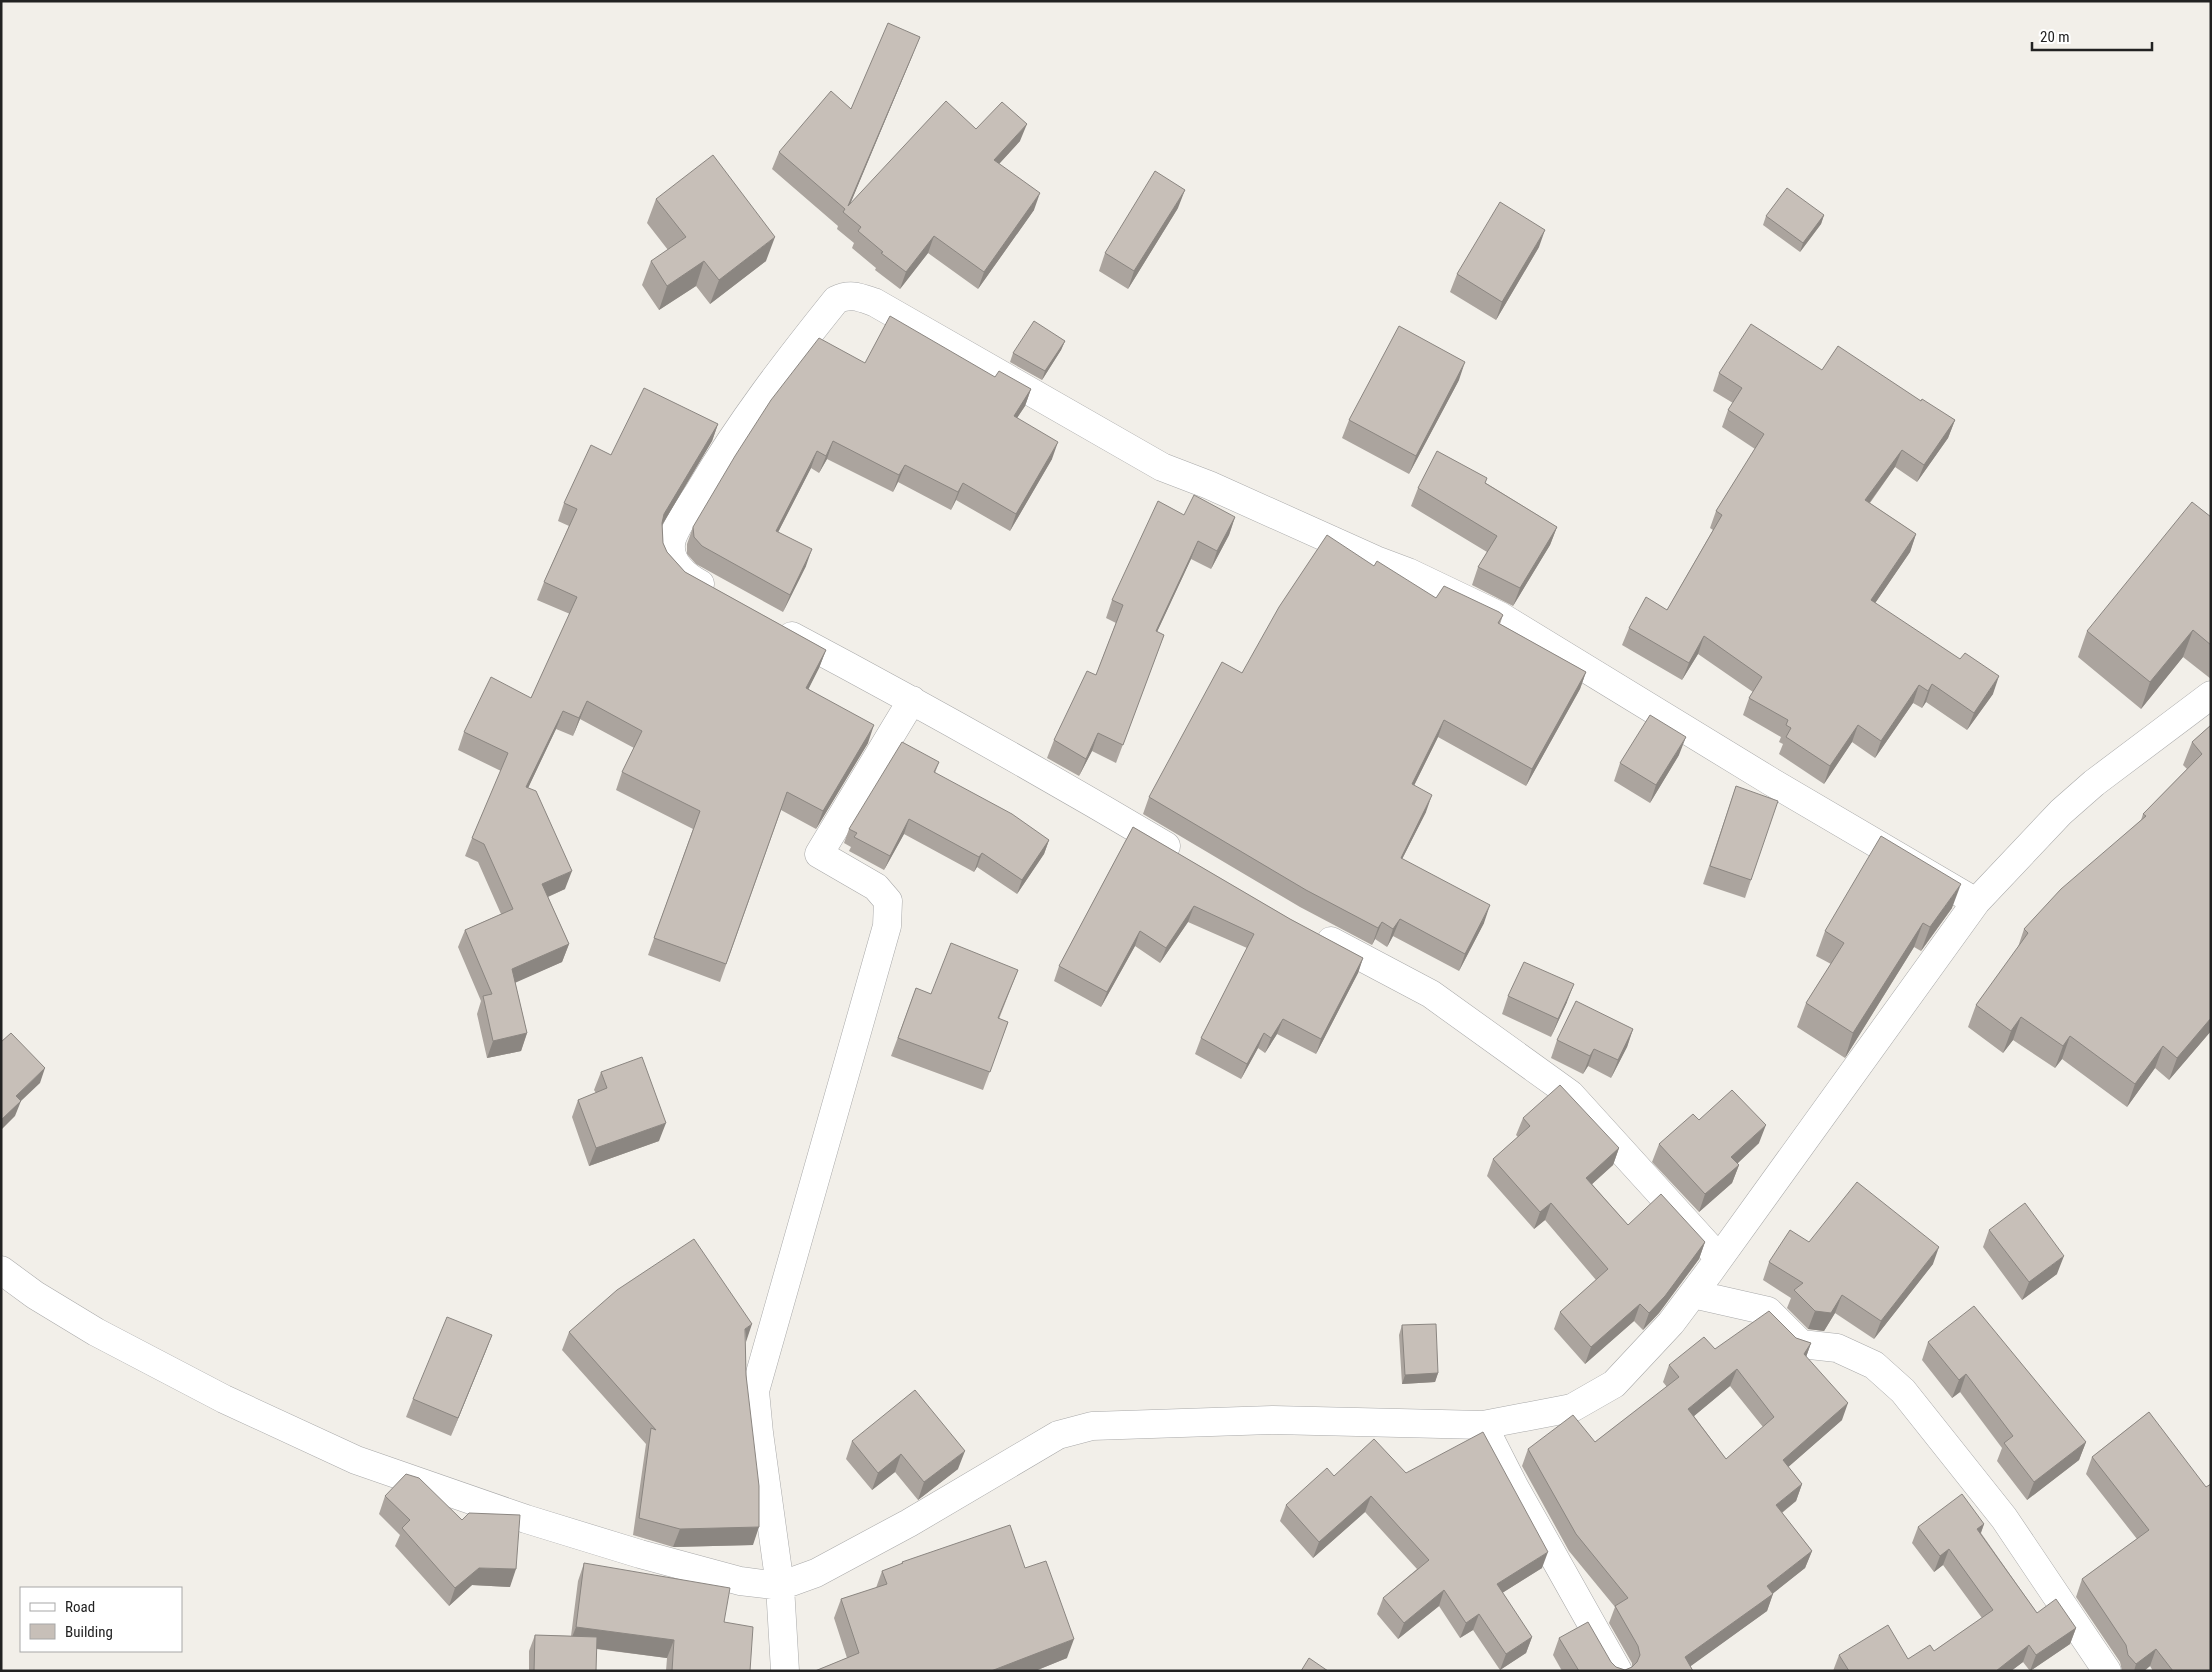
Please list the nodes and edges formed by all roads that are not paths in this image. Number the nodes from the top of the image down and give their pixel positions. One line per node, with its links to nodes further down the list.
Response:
1 (720, 595): 6 (street)
2 (770, 624): 4 (street)
3 (2211, 695): 6 (street)
4 (912, 700): 5 (street); 12 (street)
5 (1183, 856)
6 (1976, 902): 8 (street)
7 (1310, 930): 8 (street)
8 (1719, 1258): 10 (street)
9 (1, 1270): 12 (street)
10 (1693, 1294): 11 (street); 15 (street)
11 (1483, 1425): 12 (street); 14 (street)
12 (780, 1586): 13 (street)
13 (786, 1671)
14 (1618, 1671)
15 (2108, 1671)

